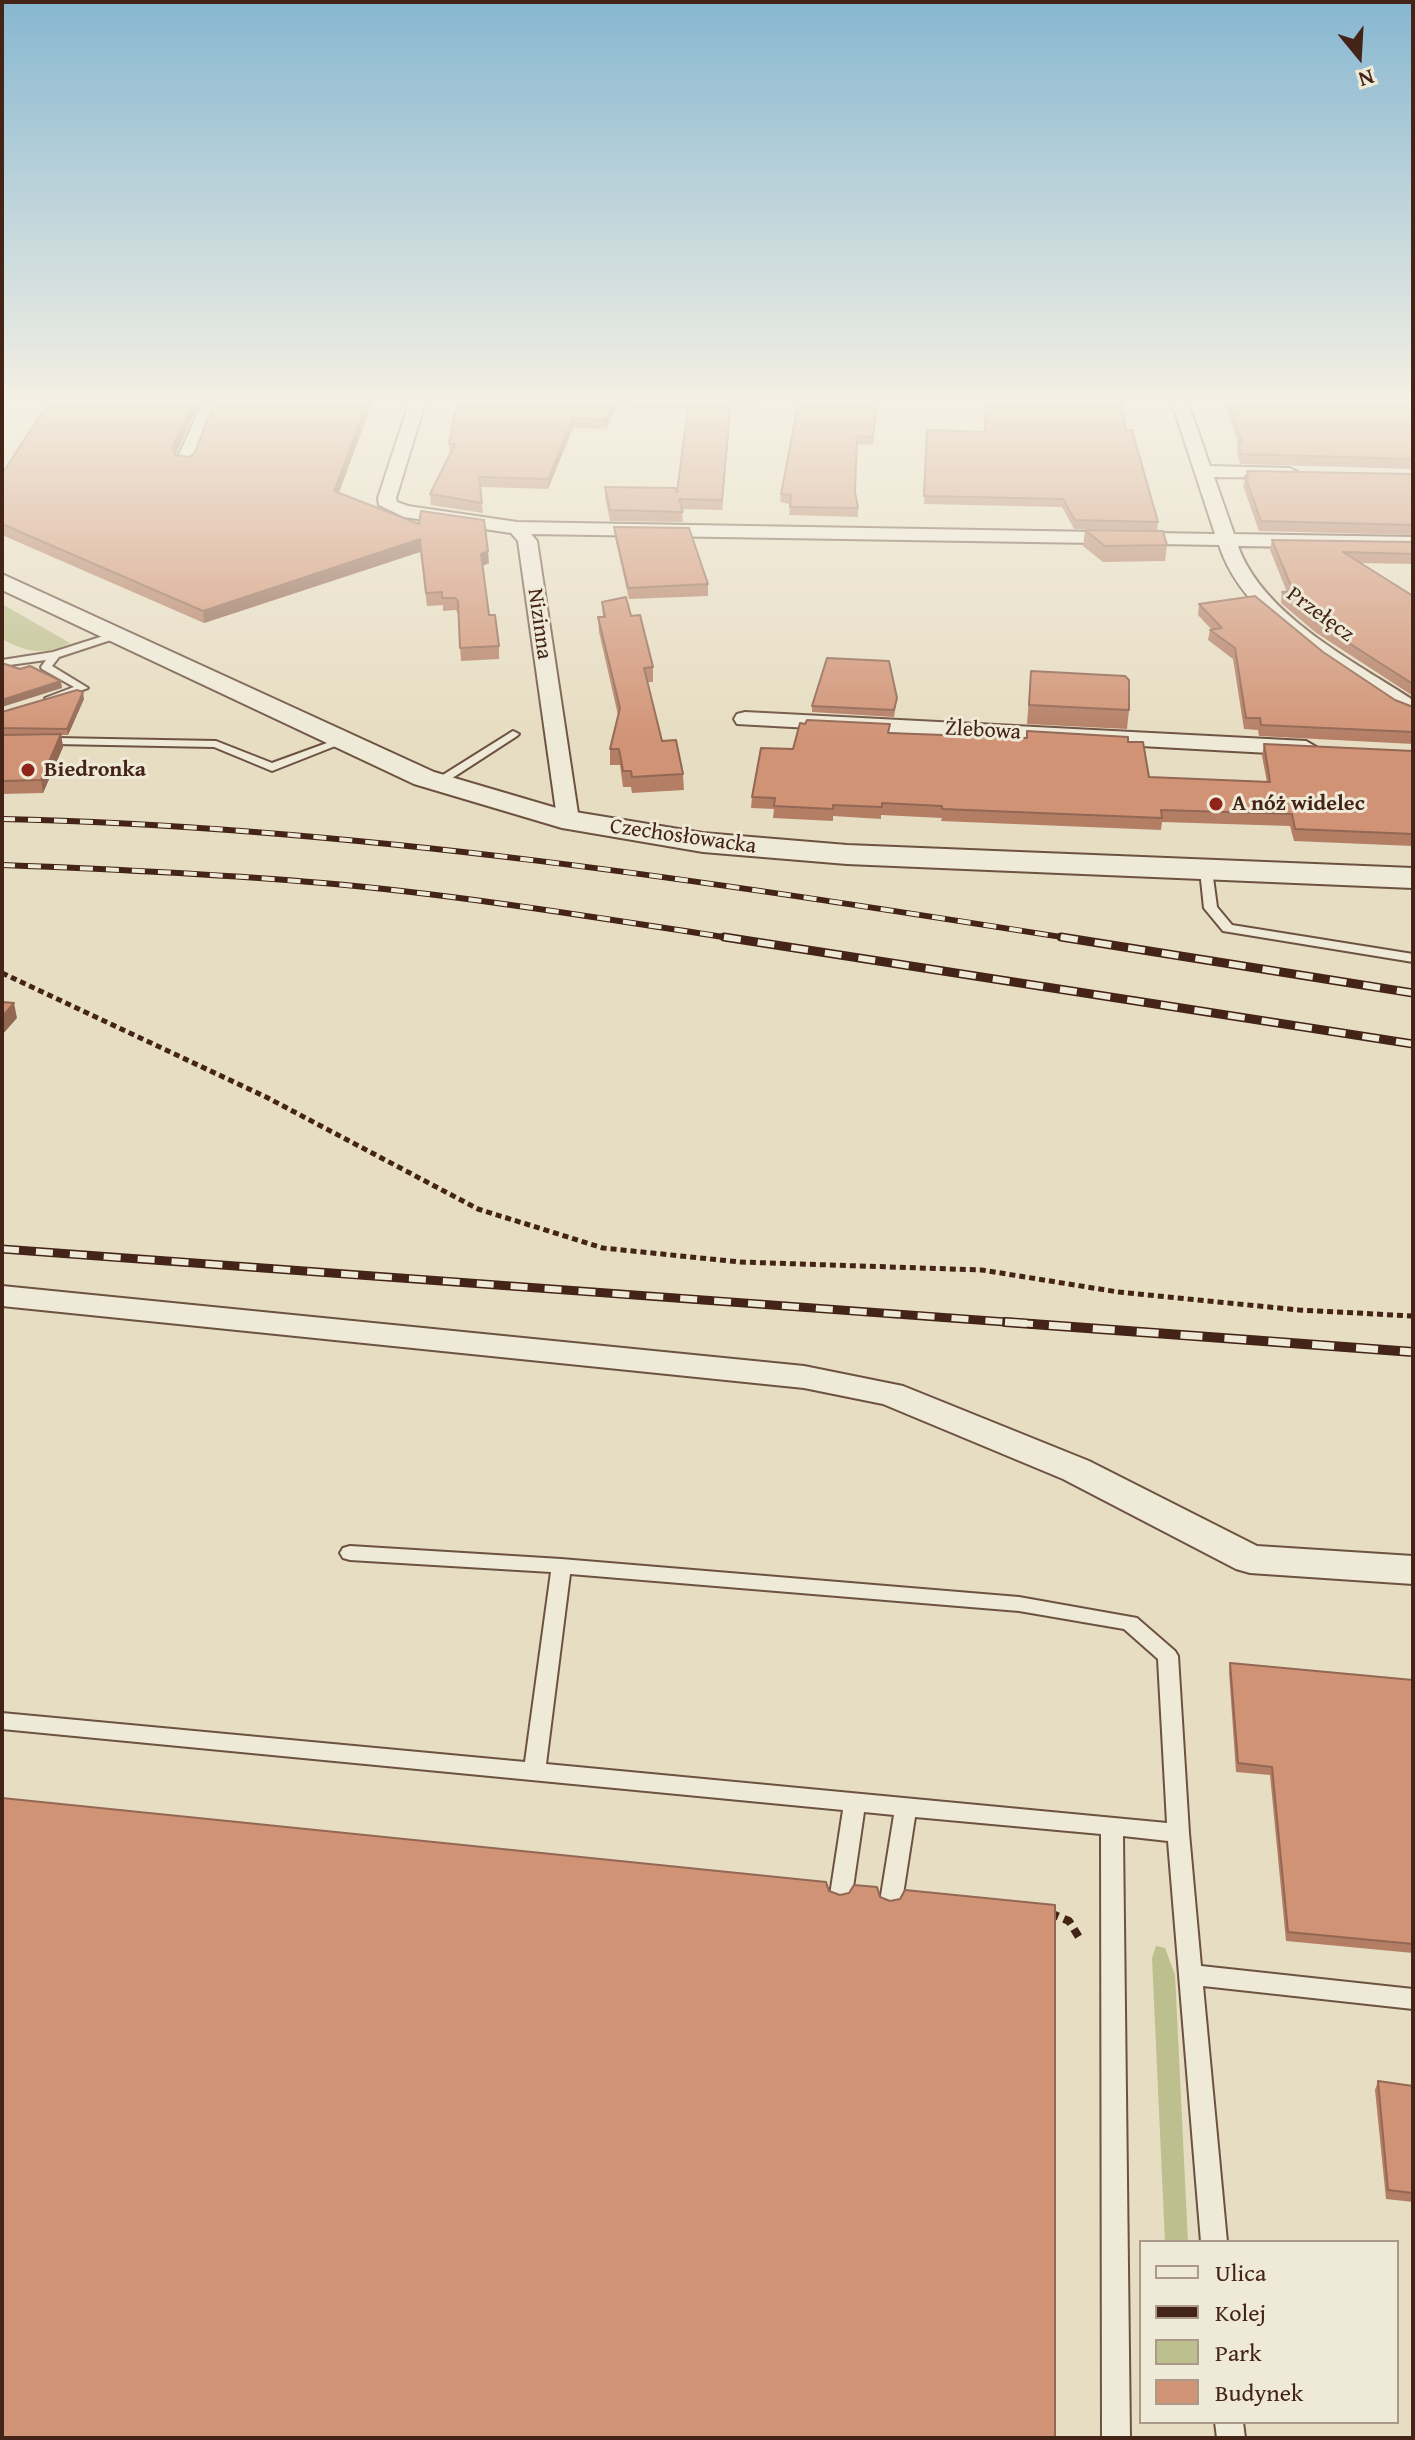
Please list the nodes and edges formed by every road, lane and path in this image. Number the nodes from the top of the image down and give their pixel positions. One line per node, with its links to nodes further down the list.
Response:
1 (423, 514): 3 (street)
2 (1219, 514): 4 (street, Przełęcz)
3 (517, 528): 4 (street); 20 (street, Nizinna)
4 (1228, 538): 5 (street); 13 (street, Przełęcz)
5 (1413, 543)
6 (6, 584): 7 (street, Czechosłowacka)
7 (116, 635): 9 (lane); 17 (street, Czechosłowacka)
8 (2, 652): 10 (lane)
9 (55, 655): 10 (lane); 12 (lane)
10 (18, 660): 11 (lane)
11 (2, 663)
12 (42, 701)
13 (1413, 710)
14 (745, 719): 18 (street, Żlebowa)
15 (513, 734): 19 (lane)
16 (2, 740): 17 (lane)
17 (342, 741): 19 (street, Czechosłowacka)
18 (1334, 750)
19 (436, 783): 20 (street, Czechosłowacka)
20 (567, 820): 21 (street, Czechosłowacka)
21 (1206, 870): 22 (street, Czechosłowacka); 23 (lane)
22 (1413, 878)
23 (1413, 958)
24 (2, 973): 26 (path)
25 (2, 1296): 29 (street)
26 (1413, 1316)
27 (350, 1553): 28 (lane)
28 (561, 1566): 31 (lane); 35 (lane)
29 (1413, 1570)
30 (2, 1721): 31 (lane)
31 (534, 1772): 32 (lane)
32 (855, 1802): 33 (lane); 36 (lane)
33 (906, 1807): 34 (lane); 38 (lane)
34 (1112, 1826): 35 (lane); 43 (lane)
35 (1178, 1833): 40 (lane)
36 (839, 1908)
37 (1038, 1912): 39 (path)
38 (889, 1914)
39 (1087, 1951)
40 (1190, 1975): 41 (lane); 42 (lane)
41 (1413, 1999)
42 (1214, 2240)
43 (1116, 2438)

